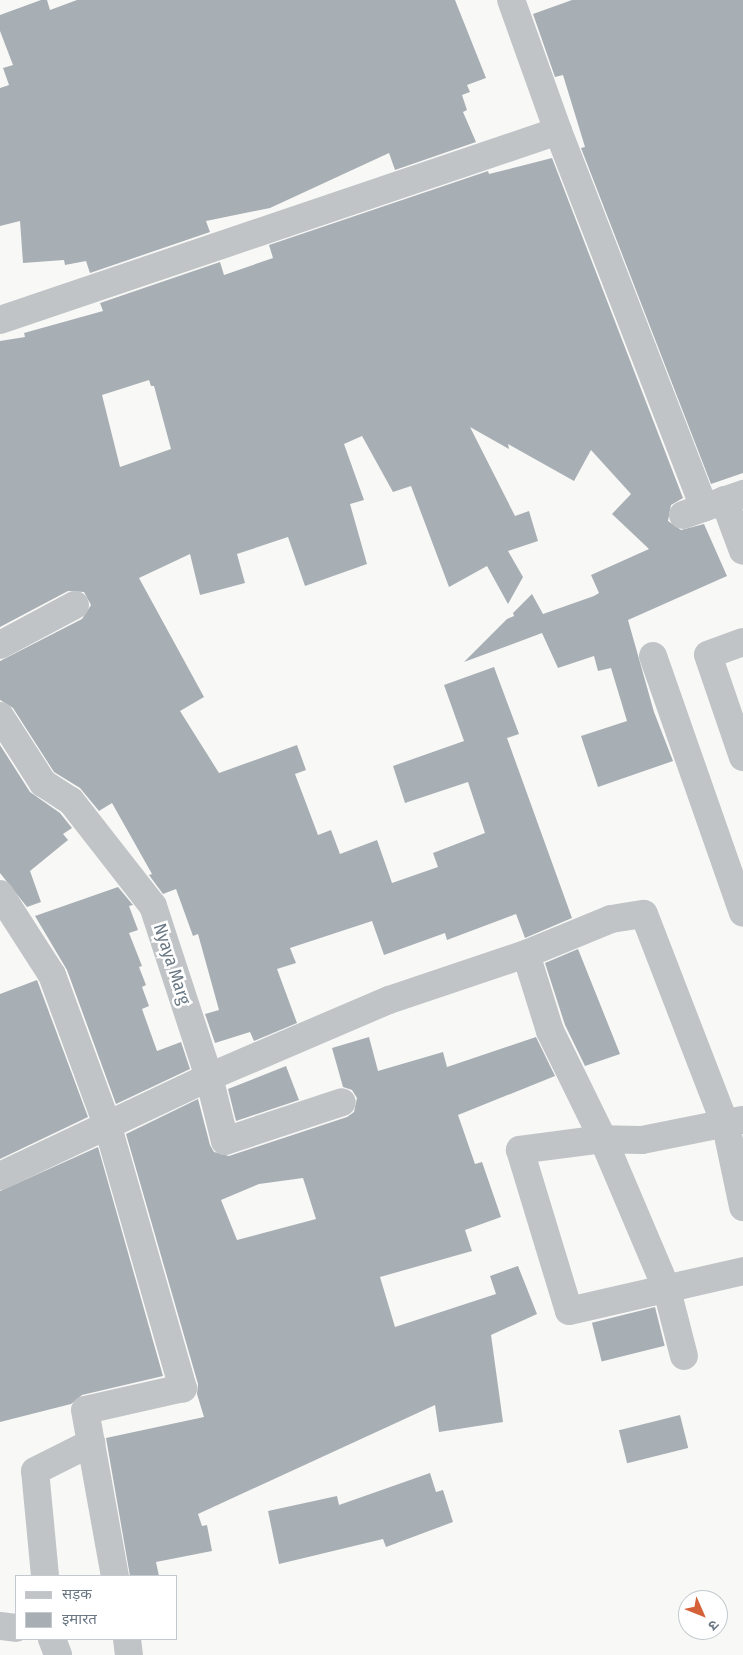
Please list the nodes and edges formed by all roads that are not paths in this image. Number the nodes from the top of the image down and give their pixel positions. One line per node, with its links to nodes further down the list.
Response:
1 (510, 0): 2 (street)
2 (558, 131): 3 (street); 4 (street)
3 (0, 320)
4 (714, 504): 5 (street)
5 (743, 551)
6 (75, 605): 8 (street)
7 (743, 642): 11 (street)
8 (0, 645)
9 (653, 656): 13 (street)
10 (0, 716): 15 (street, Nyaya Marg)
11 (743, 757)
12 (0, 894): 18 (street)
13 (743, 912)
14 (526, 954): 15 (street); 17 (street); 19 (street)
15 (209, 1077): 16 (street, Nyaya Marg); 18 (street)
16 (342, 1102)
17 (734, 1123): 19 (street); 21 (street)
18 (108, 1127): 20 (street); 25 (street)
19 (603, 1139): 23 (street); 23 (street)
20 (0, 1176)
21 (743, 1207)
22 (743, 1271): 23 (street)
23 (667, 1290): 24 (street)
24 (684, 1356)
25 (91, 1443): 26 (street); 27 (street)
26 (45, 1575)
27 (115, 1575)
28 (0, 1626): 29 (street)
29 (15, 1628)
30 (52, 1640): 32 (street)
31 (126, 1640): 33 (street)
32 (58, 1655)
33 (130, 1655)

